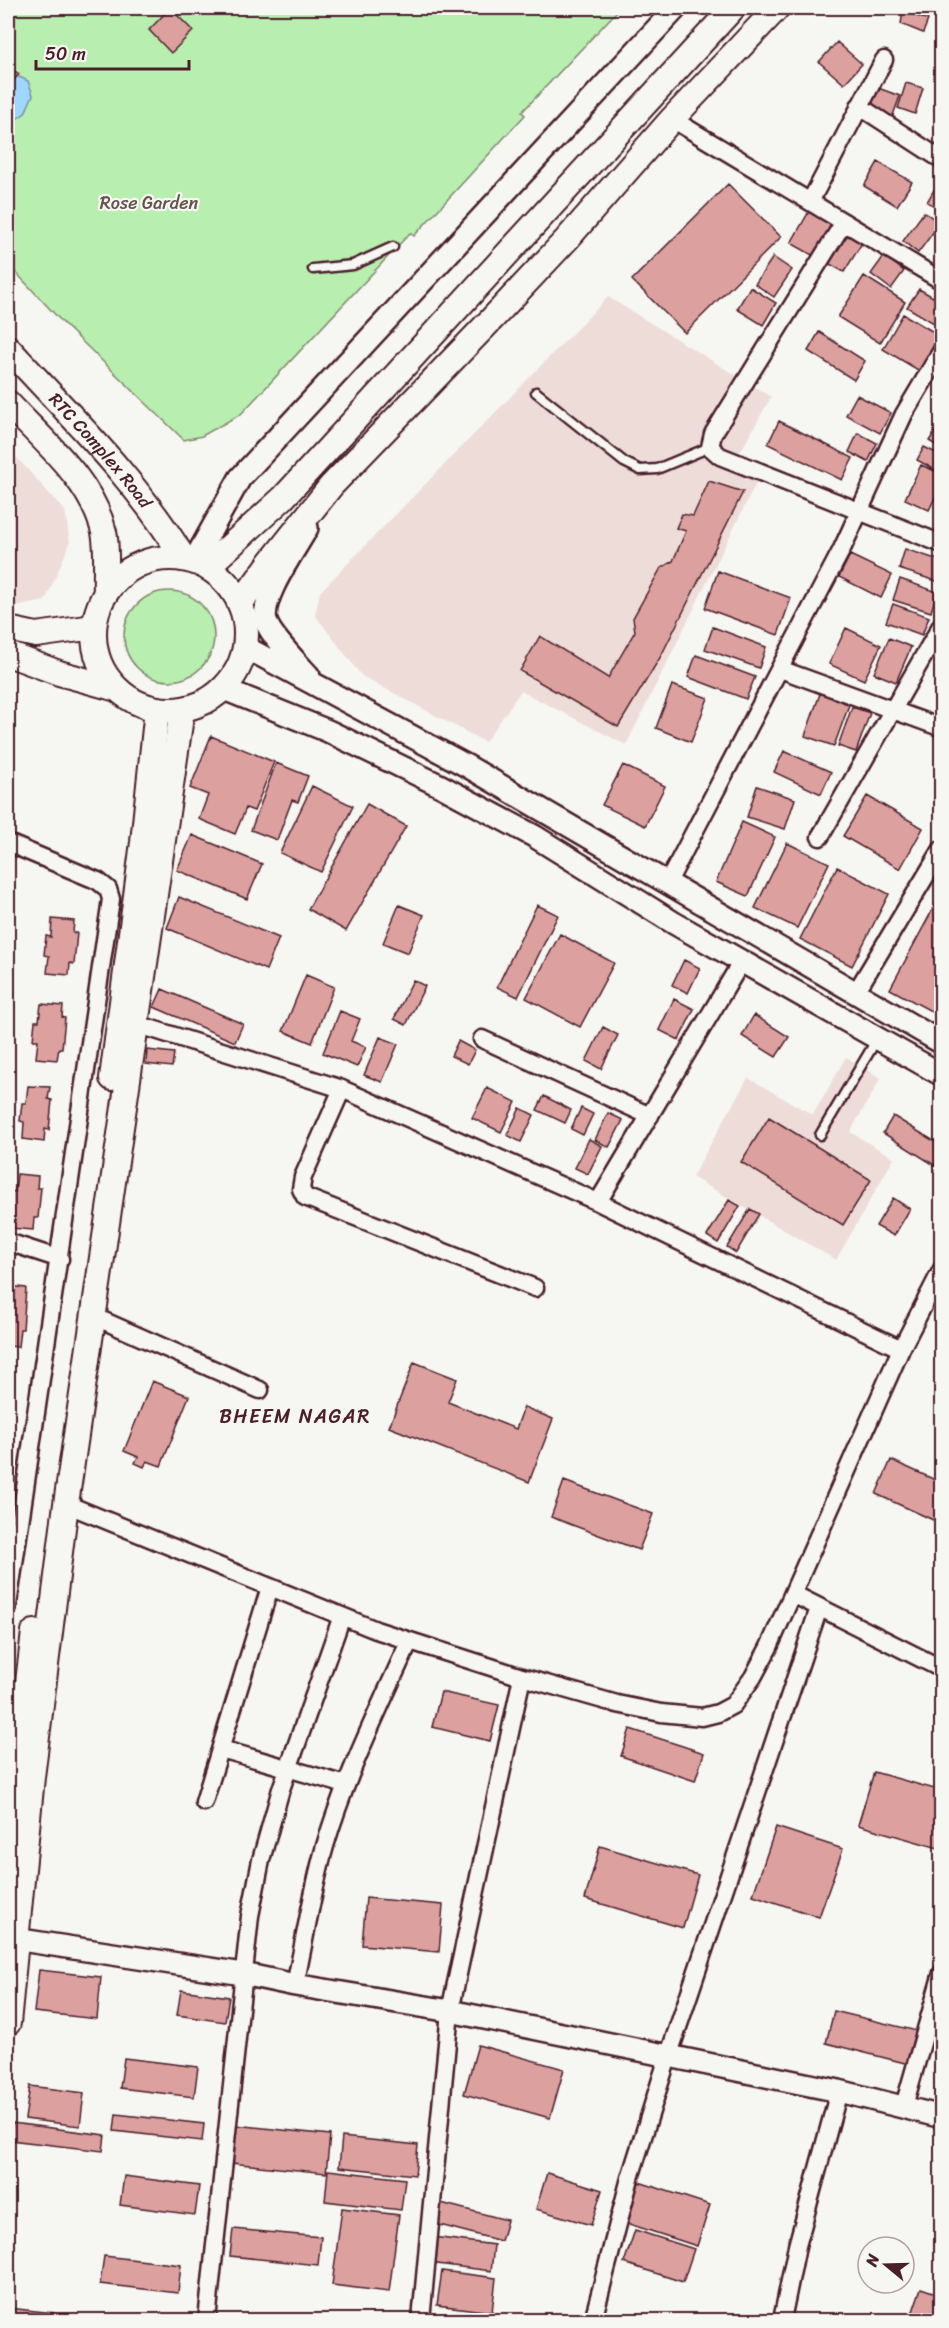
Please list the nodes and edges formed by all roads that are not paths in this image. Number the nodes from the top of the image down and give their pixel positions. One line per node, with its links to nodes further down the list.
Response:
1 (676, 8): 21 (street)
2 (733, 8): 21 (main road)
3 (777, 8): 6 (main road)
4 (884, 60): 5 (street)
5 (859, 106): 7 (street); 8 (street)
6 (672, 119): 8 (street); 18 (main road)
7 (942, 160)
8 (810, 202): 9 (street)
9 (844, 222): 12 (street); 17 (street)
10 (393, 247): 11 (lane)
11 (313, 269)
12 (942, 281)
13 (8, 348): 21 (main road, RTC Complex Road)
14 (942, 350): 19 (street)
15 (536, 392): 17 (lane)
16 (8, 403): 22 (main road, RTC Complex Road)
17 (710, 447): 19 (street)
18 (331, 486): 23 (main road); 30 (street)
19 (857, 512): 20 (street); 29 (street)
20 (942, 544)
21 (195, 562): 22 (main road); 23 (main road)
22 (106, 593): 25 (main road)
23 (240, 604): 27 (main road)
24 (942, 624): 35 (street)
25 (94, 627): 26 (main road); 31 (main road)
26 (8, 629)
27 (245, 647): 30 (street); 32 (main road)
28 (8, 654): 31 (main road)
29 (780, 669): 35 (street); 40 (street)
30 (316, 685): 40 (street)
31 (117, 689): 33 (main road)
32 (224, 689): 34 (main road); 41 (street)
33 (157, 709): 34 (main road); 43 (main road)
34 (182, 710): 43 (main road)
35 (892, 711): 36 (street); 37 (street)
36 (942, 728)
37 (820, 837)
38 (8, 843): 53 (street)
39 (942, 849): 42 (street)
40 (668, 882): 42 (street)
41 (742, 962): 45 (street); 49 (street)
42 (856, 992): 46 (street)
43 (129, 1021): 48 (street); 56 (main road); 72 (main road)
44 (482, 1039): 49 (street)
45 (877, 1039): 47 (street); 50 (lane)
46 (942, 1043)
47 (942, 1075)
48 (342, 1089): 51 (street); 55 (street)
49 (650, 1116): 51 (street)
50 (820, 1135)
51 (598, 1202): 57 (street)
52 (8, 1242): 53 (street)
53 (60, 1258): 62 (street)
54 (942, 1269): 57 (street)
55 (535, 1288)
56 (93, 1316): 58 (street); 59 (main road)
57 (901, 1349): 61 (street)
58 (260, 1390)
59 (66, 1504): 60 (street); 73 (main road)
60 (270, 1587): 64 (street); 68 (street)
61 (793, 1594): 63 (street); 67 (street)
62 (8, 1605)
63 (819, 1608): 66 (street); 79 (street)
64 (342, 1616): 65 (street); 69 (street)
65 (409, 1642): 67 (street); 70 (street)
66 (942, 1669)
67 (522, 1677): 77 (street)
68 (221, 1749): 69 (street); 71 (street)
69 (288, 1768): 70 (street); 75 (street)
70 (346, 1785): 76 (street)
71 (204, 1802)
72 (8, 1850)
73 (13, 1939): 75 (street); 78 (main road)
74 (942, 1973): 81 (street)
75 (243, 1974): 76 (street); 83 (street)
76 (295, 1985): 77 (street)
77 (450, 2011): 79 (street); 84 (street)
78 (8, 2023)
79 (668, 2057): 80 (street); 85 (street)
80 (838, 2091): 81 (street); 86 (street)
81 (904, 2106): 82 (street)
82 (942, 2117)
83 (207, 2320)
84 (421, 2320)
85 (593, 2320)
86 (782, 2320)

